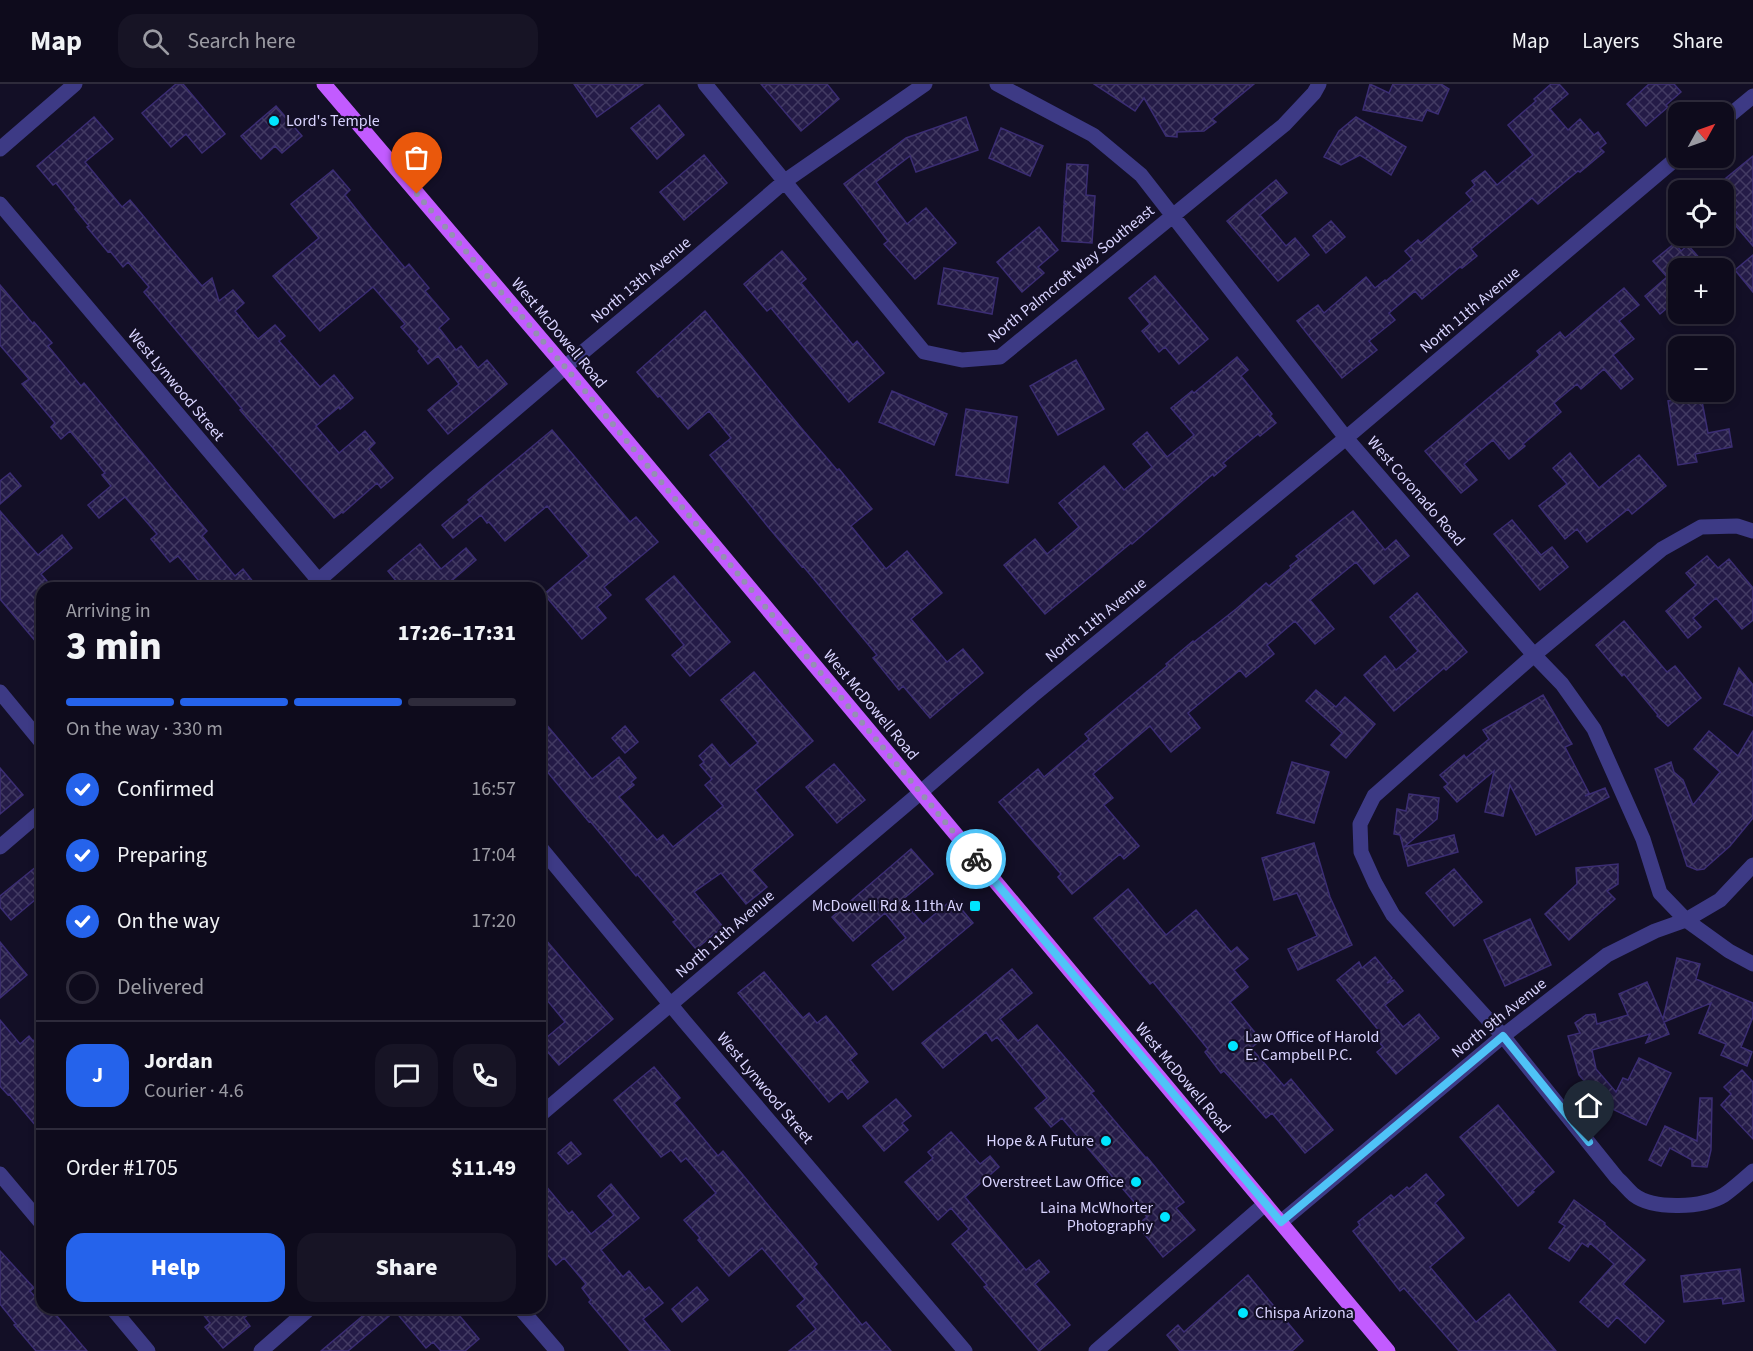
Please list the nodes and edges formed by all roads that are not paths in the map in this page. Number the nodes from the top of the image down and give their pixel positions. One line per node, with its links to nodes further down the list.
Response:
1 (75, 84): 11 (street)
2 (324, 84): 16 (main road, West McDowell Road)
3 (705, 84): 13 (street, North Palmcroft Way Southeast)
4 (925, 84): 13 (street, North 13th Avenue)
5 (997, 84): 15 (street, West Coronado Road)
6 (1318, 84): 15 (street, North Palmcroft Way Southeast)
7 (1748, 84): 8 (street)
8 (1753, 90)
9 (1753, 96): 10 (street)
10 (1734, 112)
11 (0, 150)
12 (1668, 166): 17 (street, North 11th Avenue)
13 (785, 181): 15 (street, North Palmcroft Way Southeast); 16 (street, North 13th Avenue)
14 (0, 204): 19 (street, West Lynwood Street)
15 (1172, 216): 17 (street, West Coronado Road)
16 (565, 367): 20 (street, North 13th Avenue); 24 (main road, West McDowell Road)
17 (1346, 438): 21 (street, West Coronado Road); 24 (street, North 11th Avenue)
18 (1753, 531): 21 (street)
19 (315, 582)
20 (322, 582)
21 (1534, 655): 29 (street, West Coronado Road); 32 (street)
22 (0, 692): 23 (street)
23 (36, 736)
24 (921, 792): 31 (street, North 11th Avenue); 36 (main road, West McDowell Road)
25 (36, 816): 26 (street)
26 (0, 847)
27 (546, 854): 31 (street, West Lynwood Street)
28 (1753, 865): 29 (street, North 9th Avenue)
29 (1686, 920): 30 (street, West Coronado Road); 32 (street, North 9th Avenue)
30 (1753, 964)
31 (671, 1004): 33 (street, North 11th Avenue); 45 (street, West Lynwood Street)
32 (1503, 1036): 34 (street); 38 (street, North 9th Avenue)
33 (546, 1110)
34 (1753, 1171)
35 (0, 1174): 37 (street)
36 (1265, 1204): 38 (main road, West McDowell Road); 46 (street)
37 (36, 1217)
38 (1281, 1222): 47 (main road, West McDowell Road)
39 (117, 1314): 42 (street)
40 (303, 1314): 43 (street)
41 (525, 1314): 44 (street)
42 (147, 1351)
43 (261, 1351)
44 (557, 1351)
45 (965, 1351)
46 (1096, 1351)
47 (1388, 1351)

